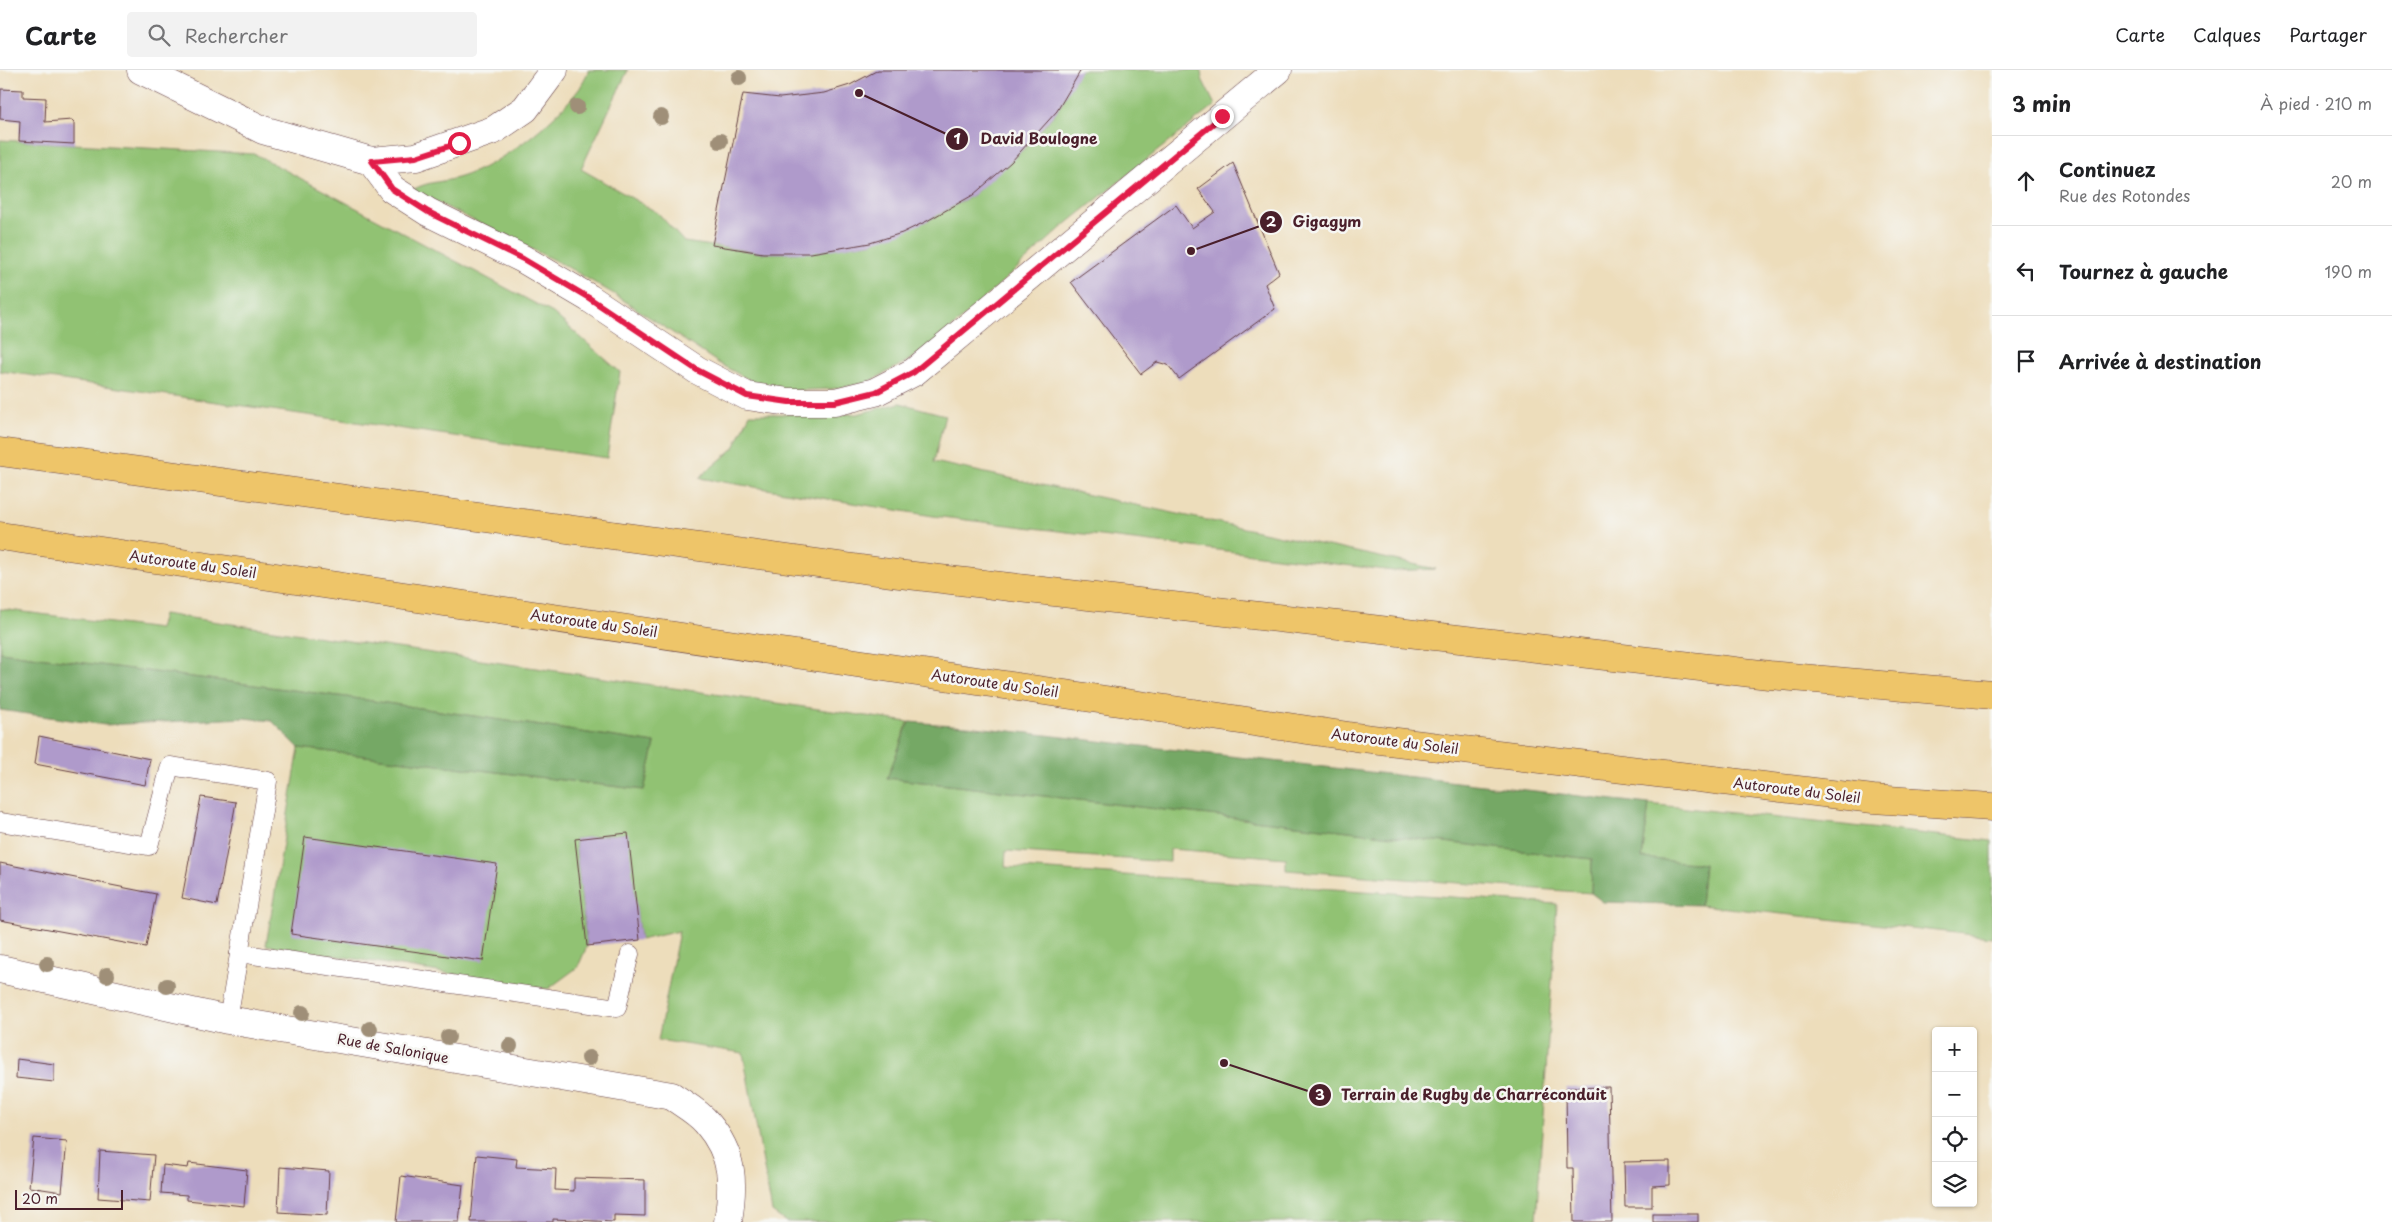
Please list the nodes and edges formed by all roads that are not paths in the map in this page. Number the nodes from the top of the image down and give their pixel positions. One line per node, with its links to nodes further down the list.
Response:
1 (141, 70): 4 (street)
2 (554, 70): 4 (street)
3 (1278, 70): 4 (street)
4 (372, 161)
5 (0, 452): 7 (highway)
6 (0, 536): 8 (highway, Autoroute du Soleil)
7 (1992, 695)
8 (1992, 807)
9 (0, 822): 10 (lane)
10 (239, 954): 11 (lane); 13 (lane)
11 (630, 954)
12 (0, 969): 13 (street, Rue de Salonique)
13 (228, 1020): 14 (street, Rue de Salonique)
14 (733, 1190): 15 (street, Rue de Salonique); 16 (street, Rue de Salonique)
15 (728, 1222)
16 (748, 1222)

